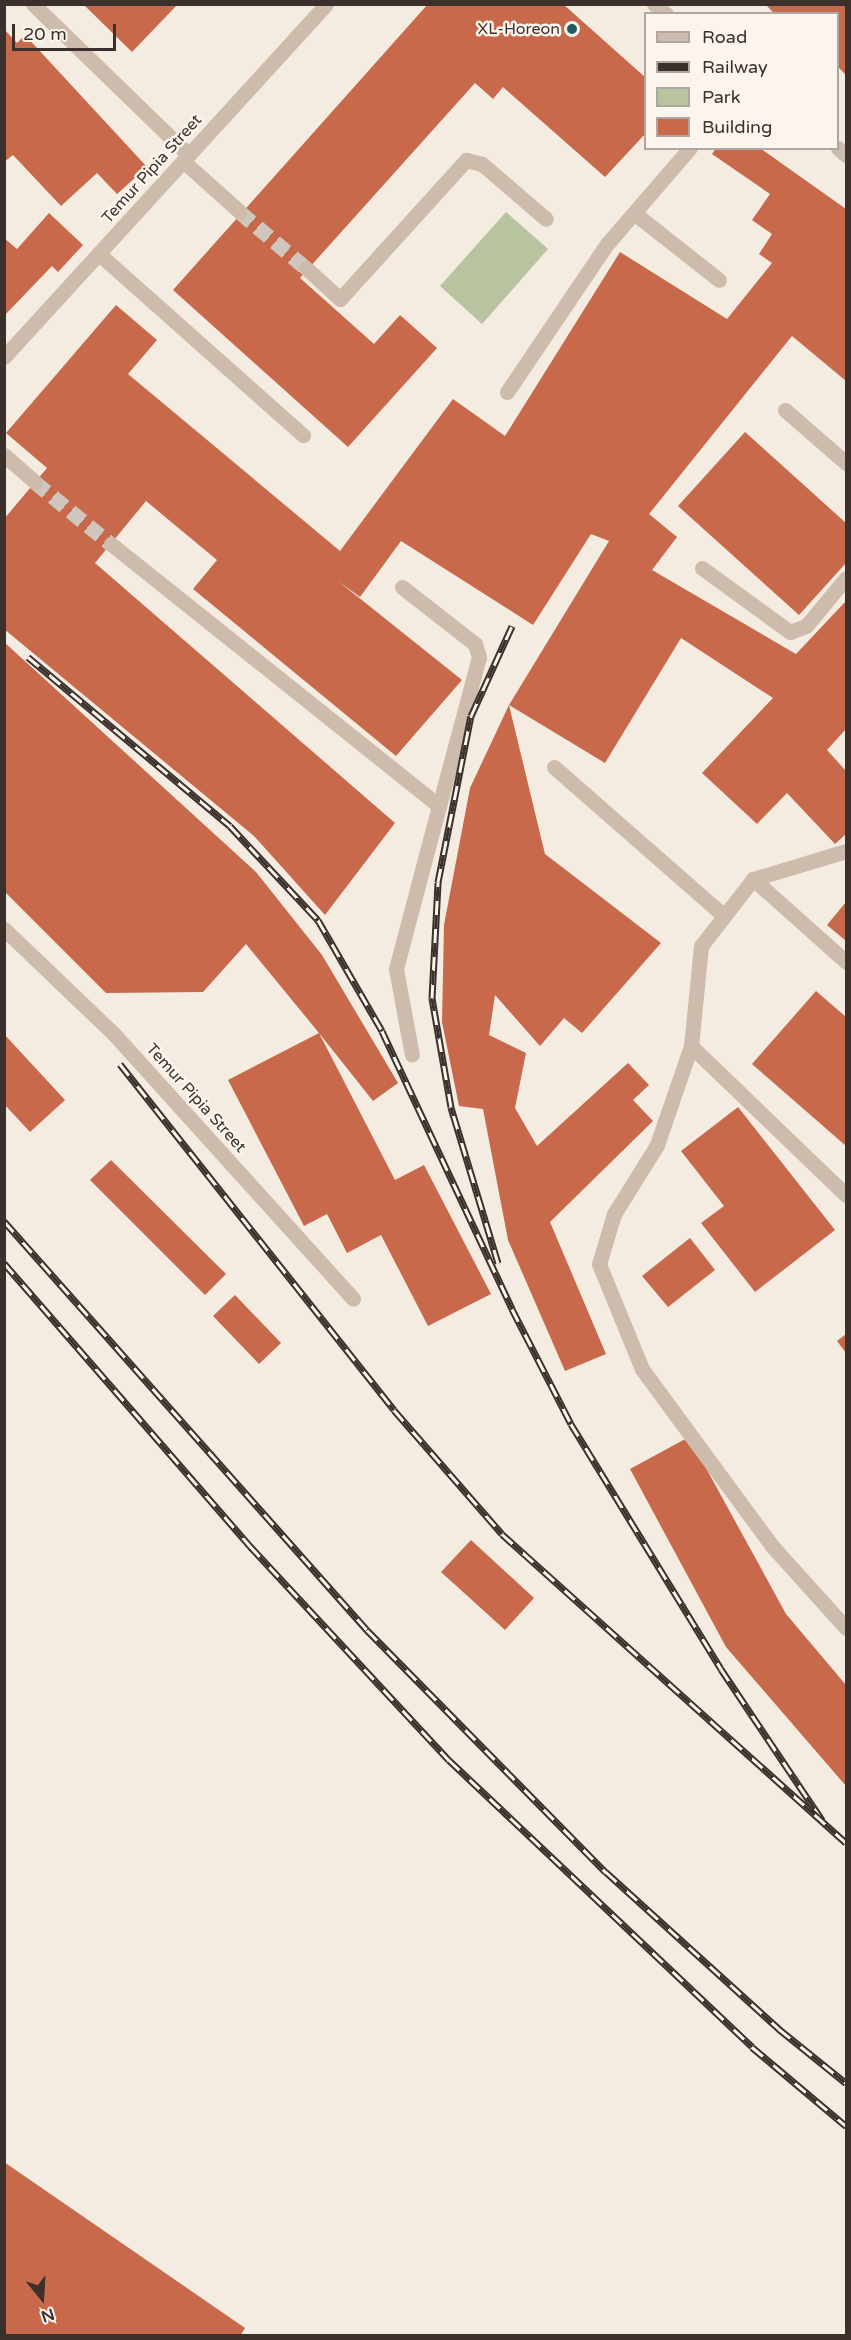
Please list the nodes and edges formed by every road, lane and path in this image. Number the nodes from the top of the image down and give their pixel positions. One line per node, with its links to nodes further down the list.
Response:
1 (33, 4): 4 (street)
2 (326, 4): 4 (street, Temur Pipia Street)
3 (688, 150): 6 (street)
4 (186, 158): 5 (street); 8 (street, Temur Pipia Street)
5 (240, 212)
6 (634, 213): 10 (street); 12 (street)
7 (546, 219): 9 (street)
8 (99, 254): 11 (street, Temur Pipia Street); 14 (street)
9 (306, 268)
10 (719, 280)
11 (4, 357)
12 (507, 392)
13 (785, 410): 16 (street)
14 (303, 435)
15 (4, 454): 17 (street)
16 (846, 463)
17 (35, 482)
18 (111, 544): 23 (street)
19 (702, 568): 20 (street)
20 (846, 578)
21 (402, 587): 23 (street)
22 (554, 767): 26 (street)
23 (439, 806): 30 (street)
24 (846, 851): 25 (street)
25 (753, 879): 26 (street); 28 (street)
26 (722, 914): 29 (street)
27 (4, 929): 32 (street, Temur Pipia Street)
28 (846, 962)
29 (691, 1046): 31 (street); 33 (street)
30 (412, 1055)
31 (846, 1195)
32 (353, 1299)
33 (846, 1628)

